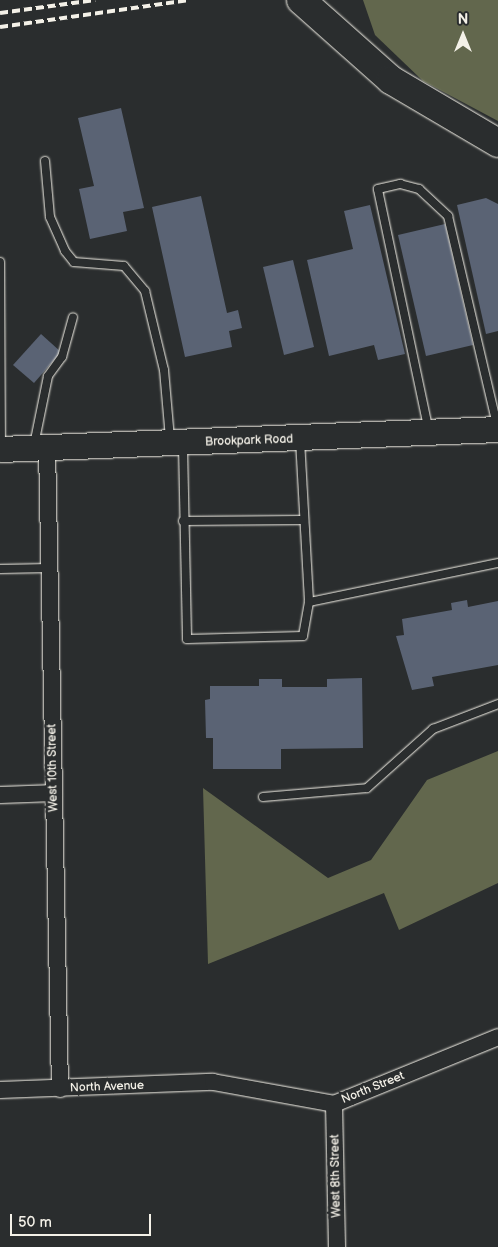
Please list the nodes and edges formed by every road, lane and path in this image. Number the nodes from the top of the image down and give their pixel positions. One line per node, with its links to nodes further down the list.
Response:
1 (301, 0): 2 (highway)
2 (498, 143)
3 (45, 161): 10 (lane)
4 (0, 262): 12 (lane)
5 (73, 318): 11 (lane)
6 (494, 388): 7 (lane); 8 (lane)
7 (498, 429): 8 (main road, Brookpark Road)
8 (429, 433): 9 (main road, Brookpark Road)
9 (300, 440): 10 (main road, Brookpark Road); 13 (lane)
10 (177, 443): 11 (main road, Brookpark Road); 14 (lane)
11 (40, 447): 12 (main road, Brookpark Road); 16 (street, West 10th Street)
12 (1, 449)
13 (302, 520): 14 (lane); 18 (lane)
14 (183, 521): 18 (lane)
15 (498, 563): 18 (lane)
16 (49, 568): 17 (lane); 20 (street, West 10th Street)
17 (0, 569)
18 (309, 602)
19 (498, 704): 22 (lane)
20 (54, 793): 21 (street); 25 (street, West 10th Street)
21 (0, 795)
22 (262, 797)
23 (498, 1037): 27 (street, North Street)
24 (214, 1082): 25 (street, North Avenue); 27 (street, North Street)
25 (60, 1088): 26 (street, North Avenue)
26 (0, 1090)
27 (334, 1104): 28 (street, West 8th Street)
28 (338, 1247)

